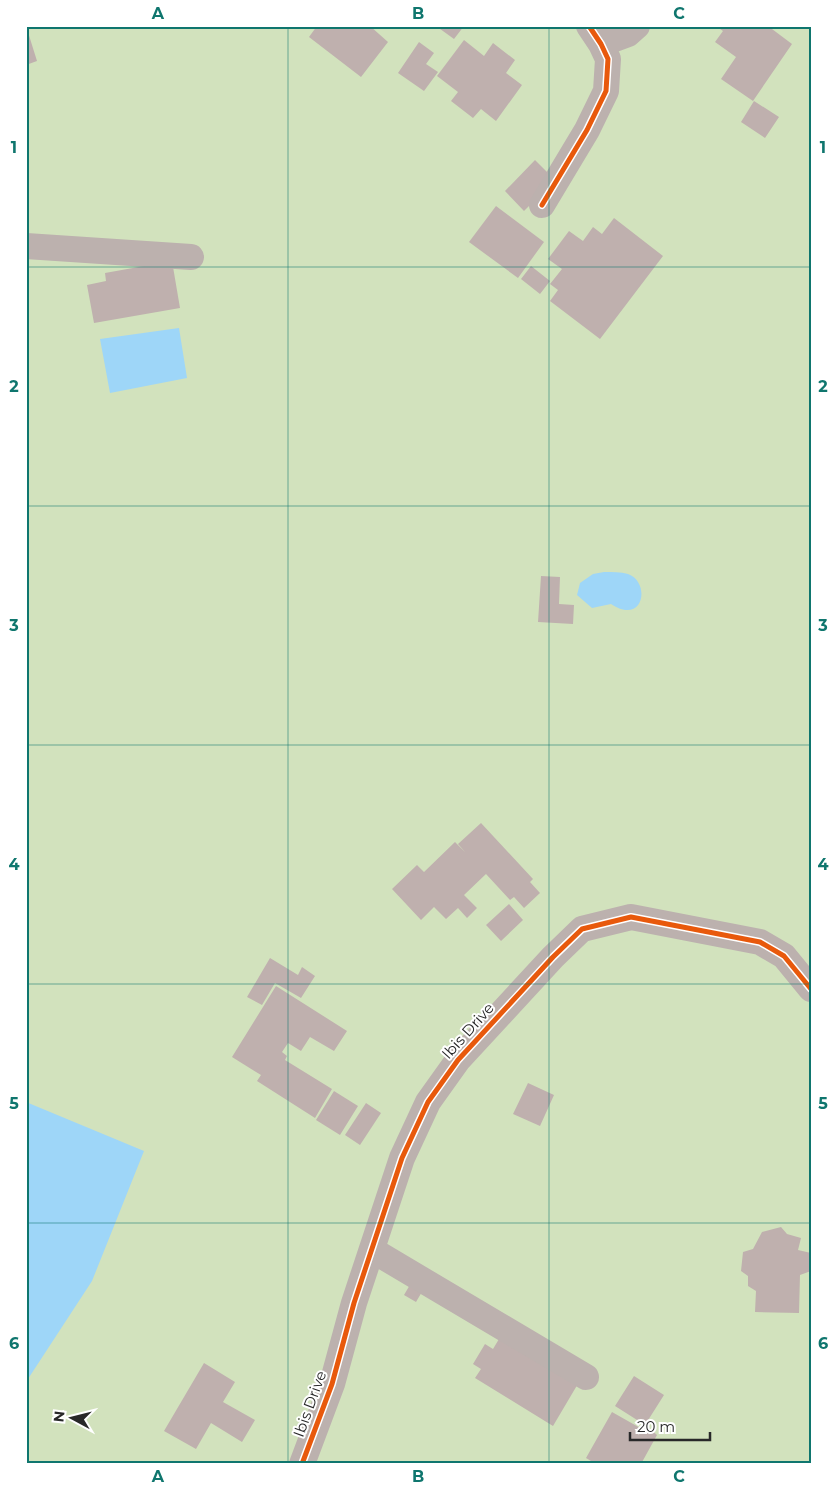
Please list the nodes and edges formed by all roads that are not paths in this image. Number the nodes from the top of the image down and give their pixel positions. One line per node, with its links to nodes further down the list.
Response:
1 (637, 26): 2 (street)
2 (595, 35): 3 (street)
3 (542, 205)
4 (26, 246): 5 (street)
5 (191, 257)
6 (811, 989): 7 (street, Ibis Drive)
7 (372, 1250): 8 (street); 9 (street, Ibis Drive)
8 (586, 1376)
9 (302, 1464)

